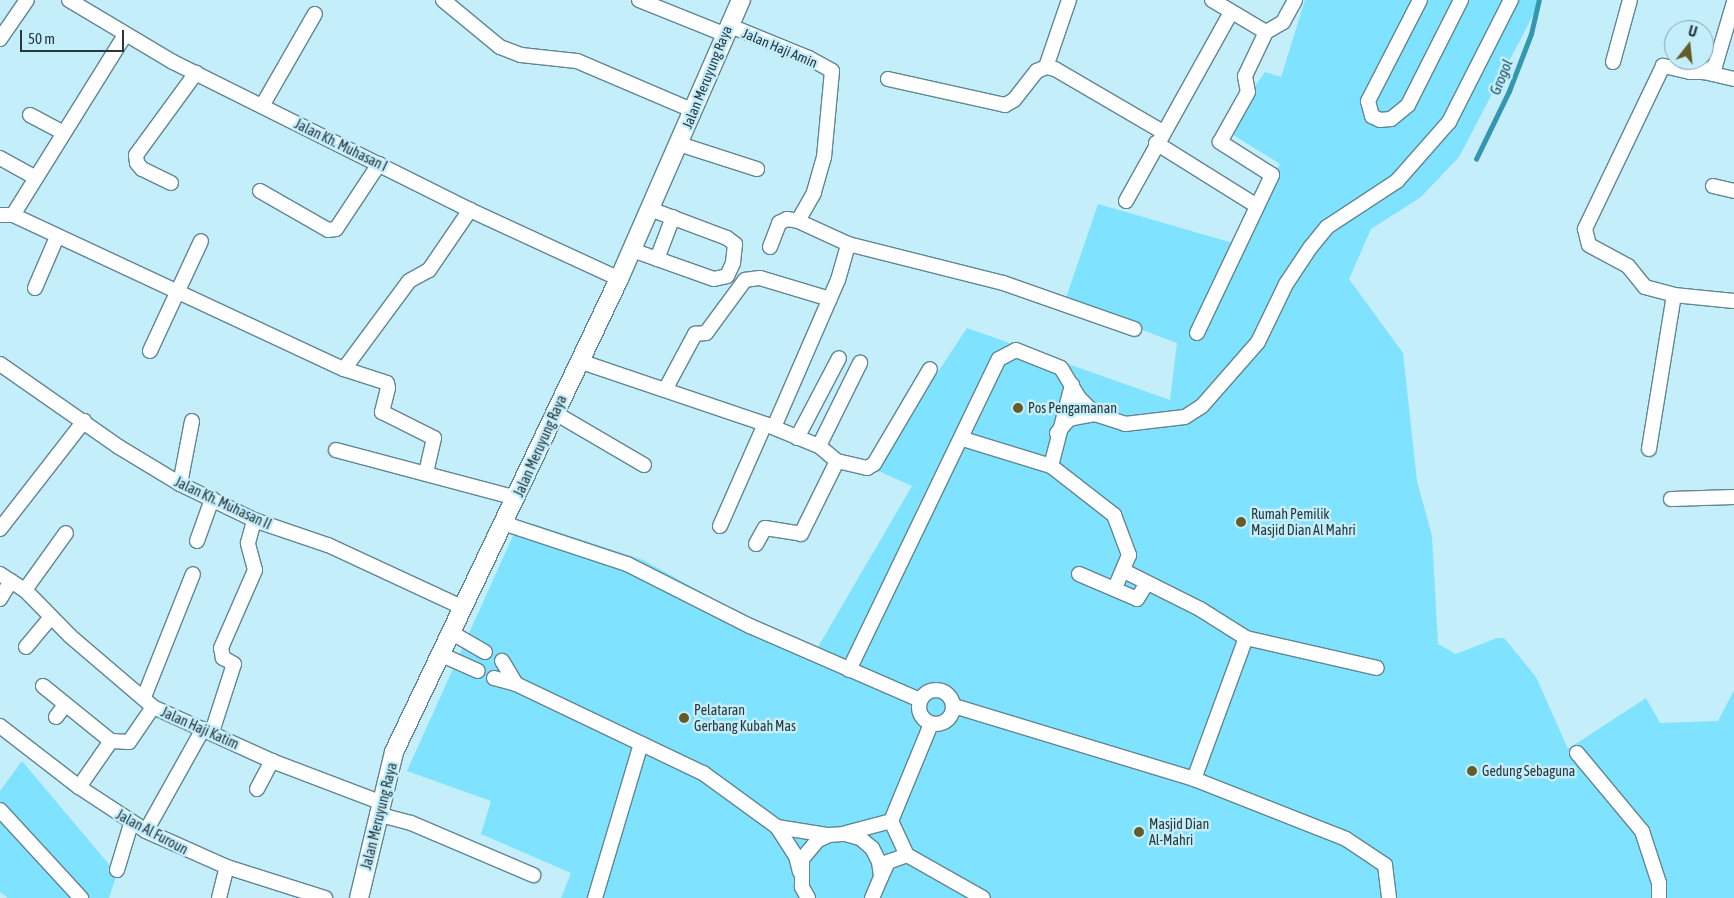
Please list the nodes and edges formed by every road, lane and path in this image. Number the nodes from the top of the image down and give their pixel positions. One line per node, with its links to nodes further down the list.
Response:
1 (27, 0): 20 (street)
2 (68, 0): 19 (street, Jalan Kh. Muhasan I)
3 (443, 0): 14 (street)
4 (640, 0): 17 (street, Jalan Haji Amin)
5 (741, 0): 17 (main road, Jalan Meruyung Raya)
6 (1069, 0): 22 (street)
7 (1212, 0): 15 (street)
8 (1295, 0): 18 (street)
9 (1420, 0): 10 (street)
10 (1461, 0)
11 (1511, 0): 72 (street)
12 (1630, 0): 21 (street)
13 (1734, 2): 23 (street)
14 (457, 6): 28 (street)
15 (1231, 12): 18 (street); 31 (street)
16 (315, 14): 27 (street)
17 (726, 30): 28 (main road, Jalan Meruyung Raya); 47 (street, Jalan Haji Amin)
18 (1266, 32): 42 (street)
19 (125, 35): 24 (street, Jalan Kh. Muhasan I); 30 (street)
20 (0, 39)
21 (1613, 62)
22 (1046, 67): 25 (street); 31 (street)
23 (1704, 72): 26 (street); 57 (street)
24 (196, 73): 27 (street, Jalan Kh. Muhasan I); 37 (street)
25 (888, 79)
26 (1734, 79)
27 (262, 106): 34 (street, Jalan Kh. Muhasan I)
28 (694, 111): 32 (main road, Jalan Meruyung Raya)
29 (30, 115): 30 (street)
30 (62, 132): 36 (street)
31 (1159, 138): 41 (street); 42 (street)
32 (679, 144): 35 (street); 43 (main road, Jalan Meruyung Raya)
33 (0, 158): 36 (street)
34 (379, 164): 39 (street); 44 (street, Jalan Kh. Muhasan I)
35 (757, 169)
36 (34, 177): 45 (street)
37 (171, 183)
38 (1713, 186): 40 (street)
39 (260, 191)
40 (1734, 191)
41 (1126, 201)
42 (1257, 206): 61 (street)
43 (650, 209): 46 (street); 52 (main road, Jalan Meruyung Raya)
44 (470, 210): 54 (street, Jalan Kh. Muhasan I); 67 (street)
45 (6, 215): 48 (street)
46 (673, 217): 53 (street); 53 (street)
47 (798, 222): 50 (street); 51 (street)
48 (57, 237): 55 (street); 56 (street)
49 (201, 241): 56 (street)
50 (848, 244): 58 (street); 60 (street)
51 (770, 247)
52 (632, 250): 53 (street); 54 (main road, Jalan Meruyung Raya)
53 (657, 259)
54 (619, 279): 64 (main road, Jalan Meruyung Raya)
55 (34, 288)
56 (176, 292): 62 (street); 67 (street)
57 (1674, 296): 59 (street); 80 (street)
58 (830, 299): 70 (street); 75 (street)
59 (1734, 302)
60 (1134, 329)
61 (1197, 333)
62 (150, 352)
63 (839, 358): 77 (street)
64 (579, 361): 70 (street); 71 (main road, Jalan Meruyung Raya)
65 (860, 362): 79 (street)
66 (0, 364): 73 (street, Jalan Kh. Muhasan II)
67 (344, 369): 85 (street)
68 (930, 369): 82 (street)
69 (1072, 386): 72 (street); 76 (street); 78 (street)
70 (665, 390): 75 (street)
71 (554, 413): 83 (street); 88 (main road, Jalan Meruyung Raya)
72 (1095, 414): 76 (street)
73 (84, 421): 86 (street, Jalan Kh. Muhasan II); 94 (street)
74 (192, 421): 86 (street)
75 (770, 426): 77 (street); 93 (street)
76 (1057, 433): 84 (street)
77 (797, 438): 79 (street)
78 (963, 439): 84 (street); 115 (street)
79 (818, 446): 82 (street)
80 (1649, 449)
81 (336, 450): 85 (street)
82 (837, 461): 97 (street)
83 (644, 465)
84 (1051, 466): 98 (street)
85 (426, 473): 88 (street)
86 (180, 484): 89 (street, Jalan Kh. Muhasan II)
87 (1734, 497): 90 (street)
88 (517, 498): 92 (main road, Jalan Meruyung Raya)
89 (212, 499): 91 (street, Jalan Kh. Muhasan II); 96 (street)
90 (1672, 499)
91 (254, 520): 106 (street, Jalan Kh. Muhasan II); 127 (street)
92 (506, 524): 106 (main road, Jalan Meruyung Raya); 115 (street)
93 (720, 526)
94 (0, 529)
95 (66, 533): 104 (street)
96 (197, 542)
97 (756, 544)
98 (1124, 571): 102 (street); 103 (street)
99 (194, 574): 121 (street)
100 (1079, 574): 103 (street)
101 (6, 577): 104 (street, Jalan Haji Katim); 105 (street)
102 (1147, 582): 103 (street); 109 (street)
103 (1115, 588)
104 (26, 590): 107 (street, Jalan Haji Katim)
105 (0, 599)
106 (464, 608): 108 (main road, Jalan Meruyung Raya)
107 (52, 617): 110 (street); 121 (street, Jalan Haji Katim)
108 (452, 633): 111 (street); 112 (main road, Jalan Meruyung Raya)
109 (1246, 638): 114 (street); 132 (street)
110 (26, 648)
111 (485, 652)
112 (442, 655): 116 (street); 135 (main road, Jalan Meruyung Raya)
113 (502, 660): 118 (street)
114 (1378, 668)
115 (849, 670): 120 (street)
116 (478, 671)
117 (494, 678): 118 (street)
118 (516, 684): 129 (street)
119 (43, 686): 122 (street)
120 (920, 700): 123 (street); 125 (street)
121 (148, 702): 127 (street, Jalan Haji Katim); 128 (street)
122 (65, 705): 124 (street); 128 (street)
123 (954, 706): 125 (street); 132 (street)
124 (56, 717)
125 (932, 724): 137 (street)
126 (0, 726): 133 (street, Jalan Al Furoun)
127 (208, 731): 131 (street, Jalan Haji Katim); 140 (street)
128 (111, 741): 133 (street)
129 (641, 744): 139 (street); 153 (street)
130 (1577, 753): 158 (street)
131 (272, 761): 134 (street); 135 (street, Jalan Haji Katim)
132 (1194, 780): 157 (street)
133 (79, 787): 138 (street, Jalan Al Furoun)
134 (257, 790)
135 (379, 808): 147 (street, Jalan Haji Katim); 152 (main road, Jalan Meruyung Raya)
136 (0, 810): 149 (street)
137 (891, 821): 141 (street); 143 (street)
138 (132, 824): 140 (street, Jalan Al Furoun); 145 (street)
139 (777, 827): 142 (street); 146 (street)
140 (146, 831): 144 (street, Jalan Al Furoun)
141 (845, 834): 142 (street); 148 (street)
142 (829, 835): 146 (street)
143 (907, 855): 148 (street); 156 (street)
144 (227, 867): 150 (street); 151 (street, Jalan Al Furoun)
145 (117, 870)
146 (800, 872): 154 (street)
147 (533, 875)
148 (881, 877): 155 (street)
149 (81, 898)
150 (220, 898)
151 (325, 898)
152 (359, 898)
153 (595, 898)
154 (808, 898)
155 (872, 898)
156 (983, 898)
157 (1389, 898)
158 (1659, 898)

